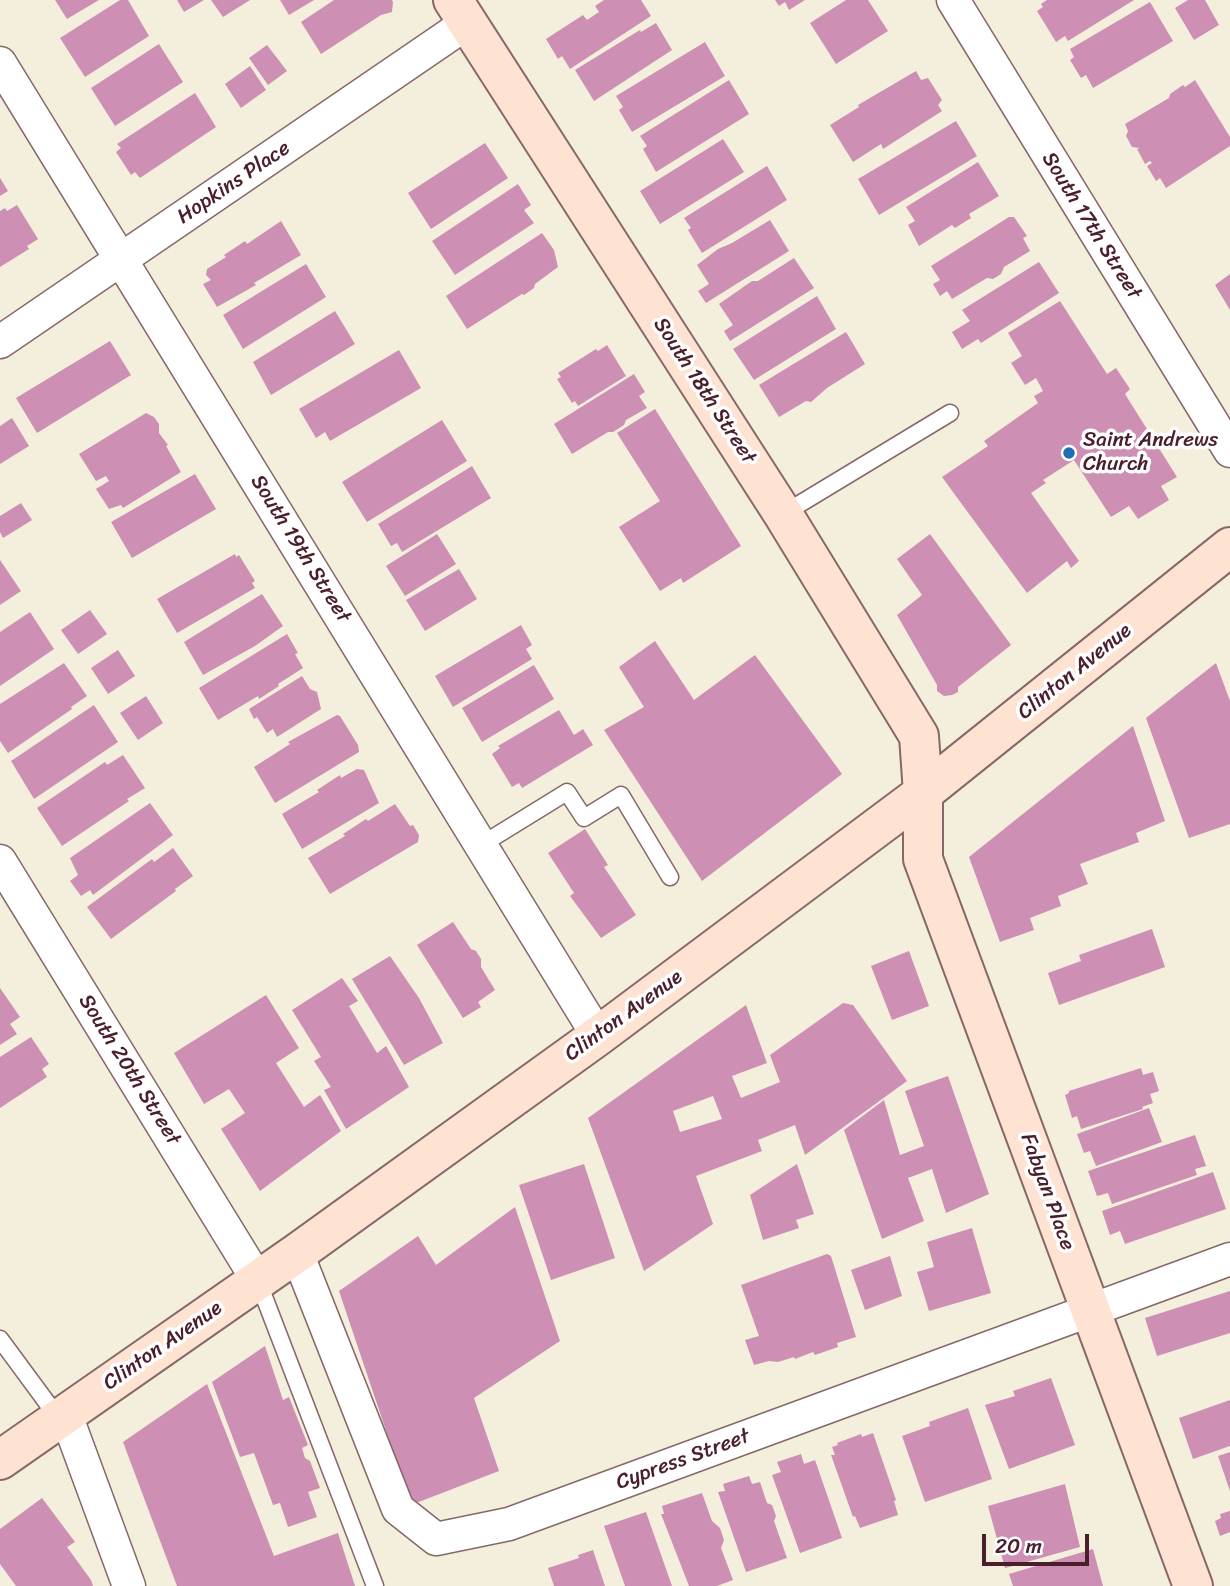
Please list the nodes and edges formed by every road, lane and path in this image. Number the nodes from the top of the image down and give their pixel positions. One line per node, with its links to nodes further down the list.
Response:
1 (953, 0): 7 (street, South 17th Street)
2 (460, 11): 4 (street, Hopkins Place); 8 (street, South 18th Street)
3 (0, 63): 4 (street, South 19th Street)
4 (122, 259): 5 (street, Hopkins Place); 11 (street, South 19th Street)
5 (0, 342)
6 (950, 413): 8 (lane)
7 (1230, 451)
8 (783, 514): 10 (street, South 18th Street)
9 (1230, 547): 10 (street, Clinton Avenue)
10 (923, 793): 14 (street, Clinton Avenue); 18 (street, Fabyan Place)
11 (481, 845): 13 (lane); 14 (street, South 19th Street)
12 (1, 866): 17 (street, South 20th Street)
13 (670, 877)
14 (598, 1036): 15 (street, Clinton Avenue)
15 (297, 1253): 17 (street, Clinton Avenue); 18 (street, Cypress Street)
16 (1230, 1259): 18 (street, Cypress Street)
17 (257, 1279): 20 (street, Clinton Avenue); 23 (lane)
18 (1091, 1311): 24 (street, Fabyan Place)
19 (0, 1339): 20 (lane)
20 (63, 1418): 21 (street, Clinton Avenue); 22 (street)
21 (0, 1460)
22 (129, 1586)
23 (376, 1586)
24 (1194, 1586)

